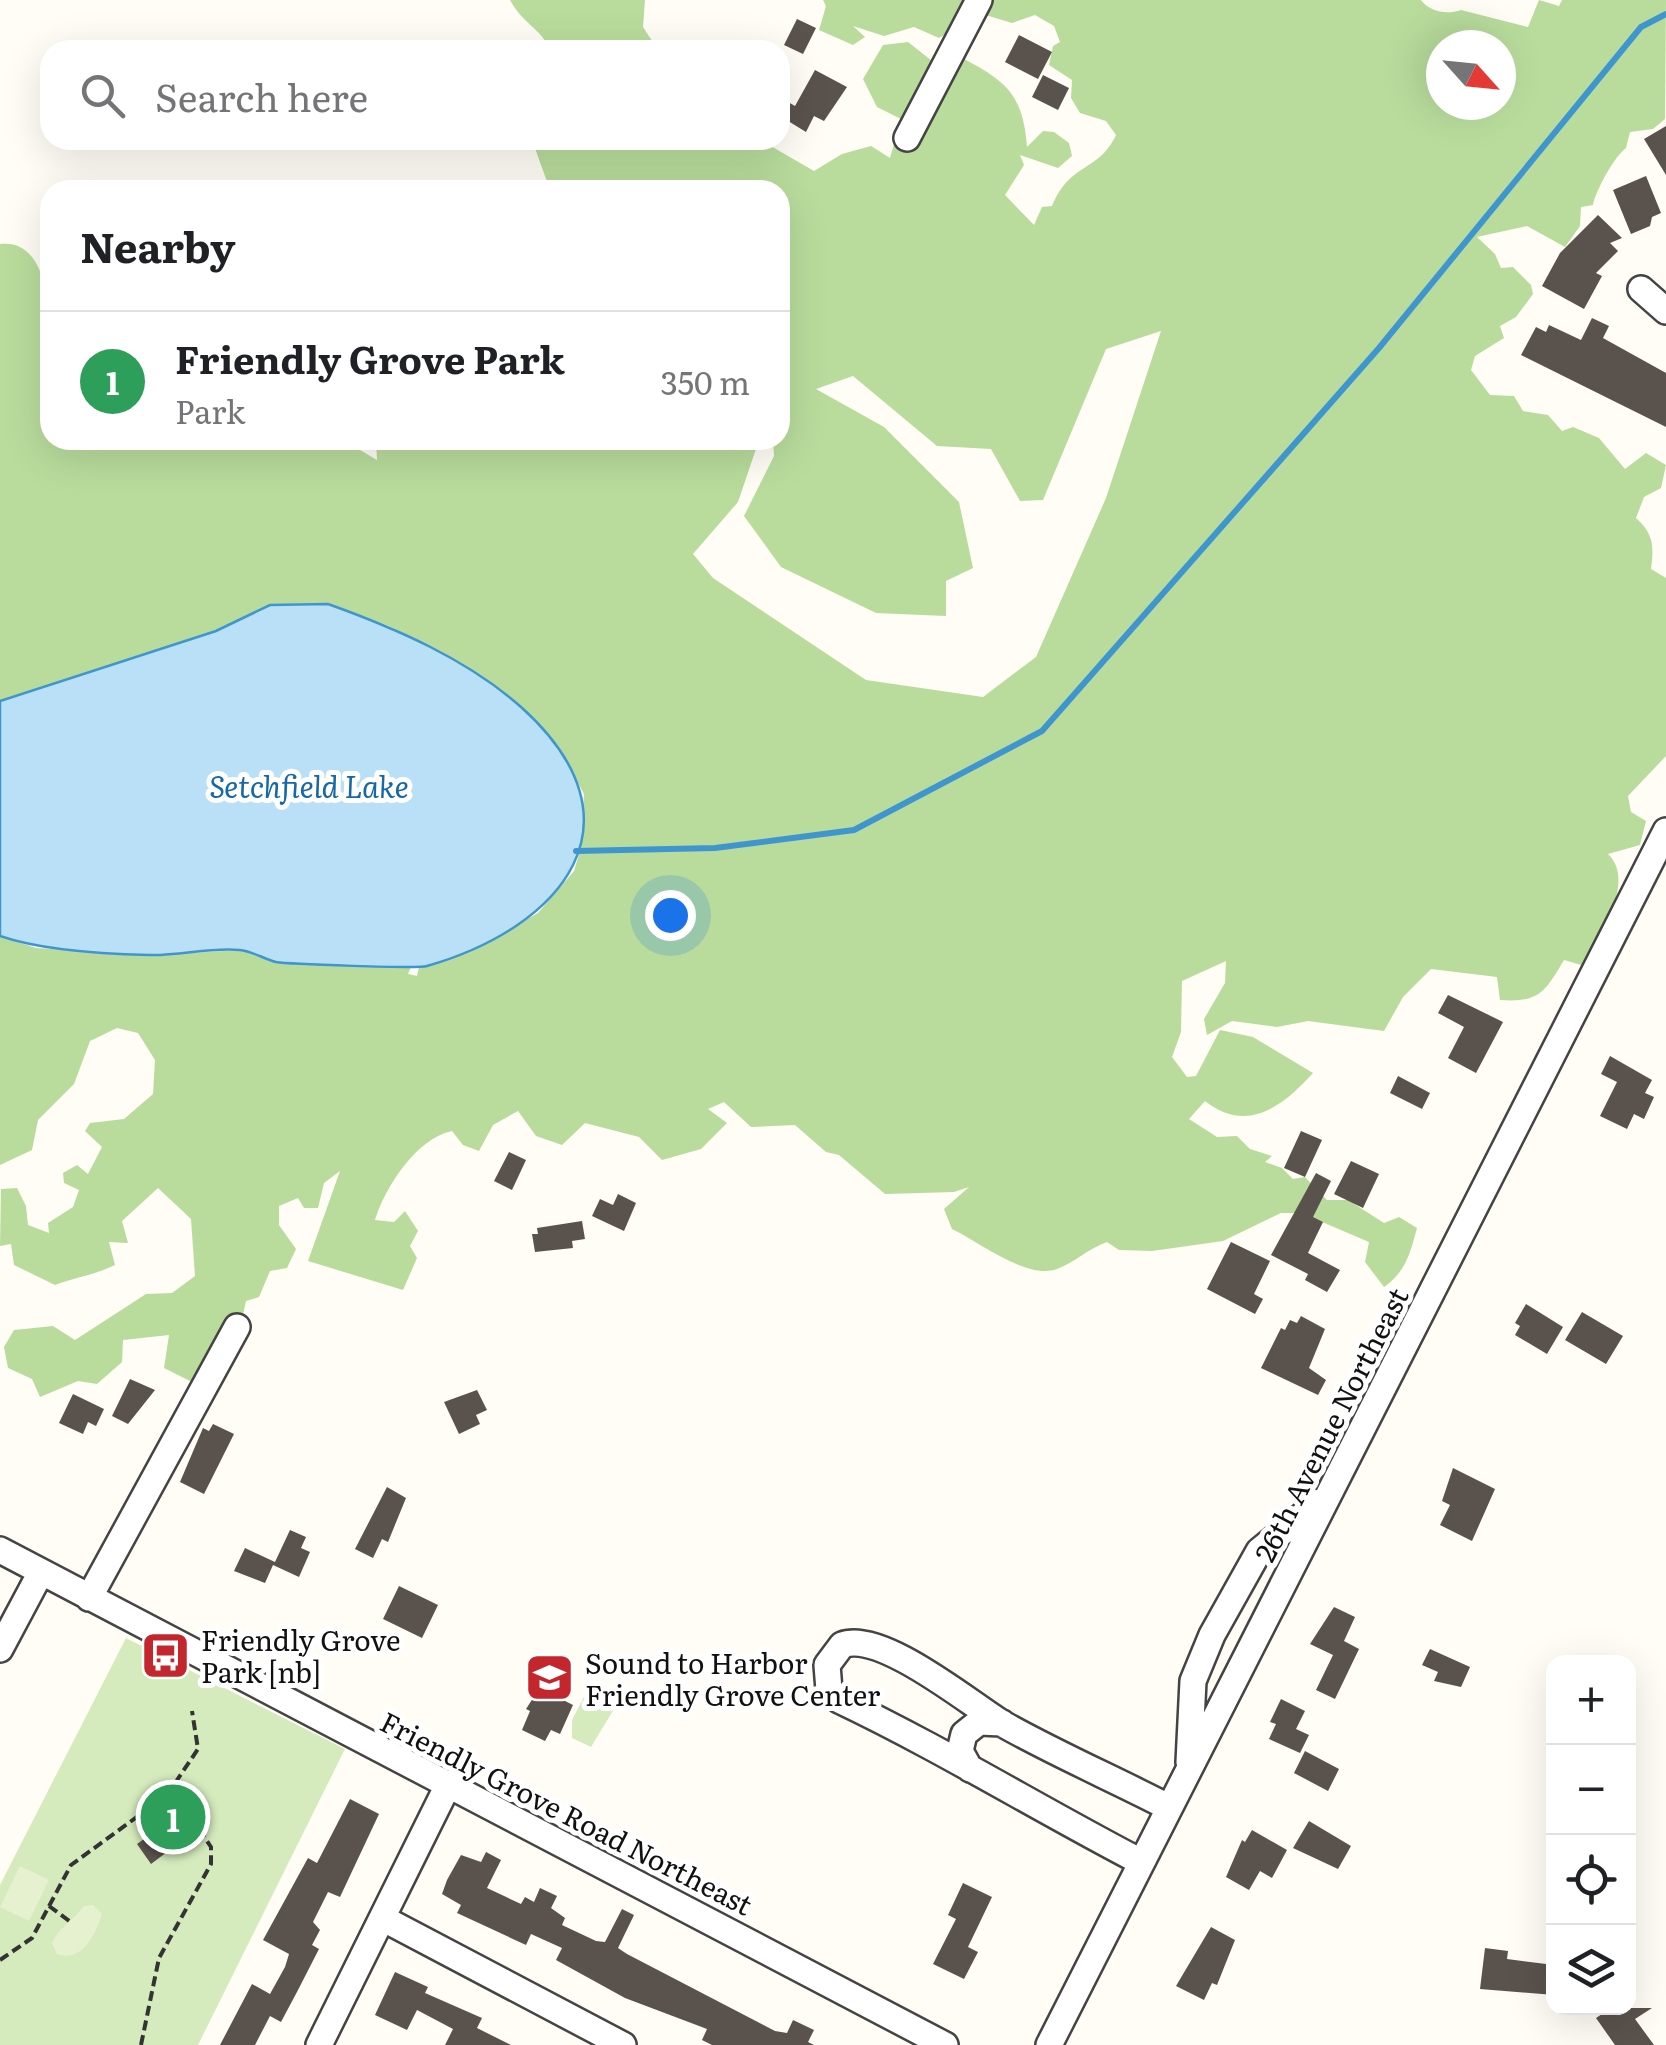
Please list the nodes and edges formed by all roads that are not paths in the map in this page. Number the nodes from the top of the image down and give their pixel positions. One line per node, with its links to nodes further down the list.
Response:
1 (978, 0): 2 (street)
2 (907, 138)
3 (1642, 288): 4 (street)
4 (1666, 311)
5 (1666, 831): 7 (street, 26th Avenue Northeast)
6 (237, 1327): 10 (street)
7 (1327, 1496): 13 (street, 26th Avenue Northeast); 13 (street)
8 (0, 1550): 9 (street, Friendly Grove Road Northeast)
9 (41, 1572): 10 (street, Friendly Grove Road Northeast); 11 (street)
10 (90, 1598): 15 (street, Friendly Grove Road Northeast)
11 (0, 1649)
12 (1002, 1723): 14 (street); 14 (street); 16 (street)
13 (1189, 1767): 16 (street, 26th Avenue Northeast)
14 (970, 1769): 17 (street)
15 (449, 1784): 18 (street); 21 (street, Friendly Grove Road Northeast)
16 (1168, 1807): 17 (street, 26th Avenue Northeast)
17 (1141, 1862): 22 (street, 26th Avenue Northeast)
18 (382, 1918): 19 (street); 20 (street)
19 (320, 2045)
20 (623, 2045)
21 (945, 2045)
22 (1049, 2045)

